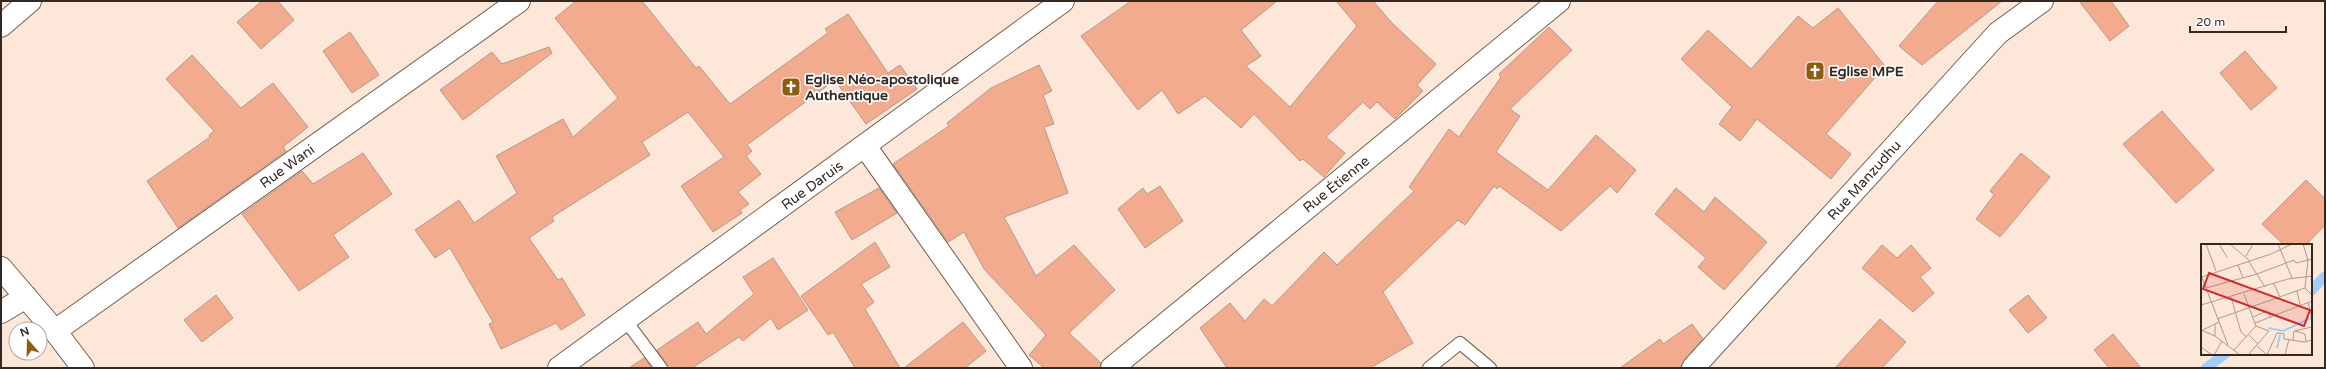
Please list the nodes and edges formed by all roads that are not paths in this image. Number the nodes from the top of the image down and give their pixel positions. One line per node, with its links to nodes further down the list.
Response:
1 (30, 1): 6 (street)
2 (519, 1): 12 (street, Rue Wani)
3 (1063, 1): 7 (street, Rue Daruis)
4 (1559, 1): 17 (street, Rue Étienne)
5 (2042, 1): 20 (street, Rue Manzudhu)
6 (1, 26)
7 (865, 146): 11 (street, Rue Daruis); 16 (street)
8 (1, 268): 9 (street)
9 (26, 297): 10 (street); 12 (street)
10 (1, 312)
11 (626, 321): 14 (street, Rue Daruis); 15 (lane)
12 (56, 332): 13 (street)
13 (83, 368)
14 (559, 368)
15 (661, 368)
16 (1021, 368)
17 (1112, 368)
18 (1429, 368): 19 (lane)
19 (1490, 368)
20 (1693, 368)

